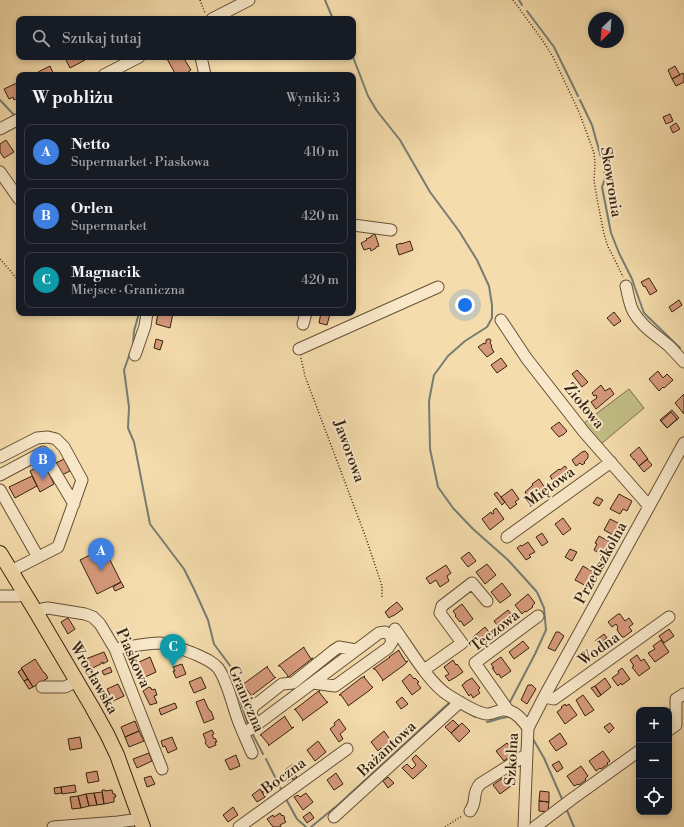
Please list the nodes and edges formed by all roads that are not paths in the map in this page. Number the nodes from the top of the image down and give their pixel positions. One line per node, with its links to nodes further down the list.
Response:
1 (249, 0): 2 (street)
2 (211, 16)
3 (133, 60): 5 (street)
4 (202, 60): 6 (street)
5 (110, 72)
6 (204, 72)
7 (16, 120): 8 (street)
8 (0, 128)
9 (0, 172): 10 (street)
10 (16, 195)
11 (356, 225): 12 (street)
12 (391, 230)
13 (438, 286): 17 (street)
14 (626, 286): 19 (street)
15 (147, 316): 18 (street)
16 (501, 320): 25 (street, Ziołowa)
17 (298, 349)
18 (135, 355)
19 (684, 362)
20 (35, 439): 21 (street); 23 (street); 24 (street)
21 (59, 442): 23 (street); 28 (street)
22 (684, 444): 29 (street, Przedszkolna)
23 (43, 452): 26 (street); 28 (street)
24 (0, 457)
25 (611, 462): 29 (street, Ziołowa); 30 (street, Miętowa)
26 (0, 475)
27 (0, 490): 32 (street)
28 (74, 504): 32 (street)
29 (649, 506): 48 (street, Przedszkolna)
30 (507, 537)
31 (0, 553): 33 (main road, Wrocławska)
32 (38, 557): 33 (street)
33 (11, 572): 34 (main road, Wrocławska)
34 (24, 593): 35 (street); 37 (main road, Wrocławska)
35 (0, 596)
36 (487, 601): 43 (street)
37 (36, 612): 41 (street, Piaskowa); 44 (main road, Wrocławska)
38 (538, 616): 50 (street, Tęczowa)
39 (669, 617): 48 (street, Wodna)
40 (395, 629): 43 (street)
41 (115, 649): 54 (street, Graniczna); 59 (street, Piaskowa)
42 (356, 650): 45 (street); 45 (street); 51 (street)
43 (424, 670): 49 (street)
44 (77, 681): 46 (street); 62 (main road, Wrocławska)
45 (313, 683): 51 (street)
46 (42, 688)
47 (684, 694): 53 (street)
48 (544, 697): 52 (street, Szkolna)
49 (460, 702): 50 (street); 61 (street, Bażantowa)
50 (508, 710): 52 (street)
51 (257, 725): 54 (street)
52 (528, 728): 58 (street, Szkolna)
53 (672, 728)
54 (244, 733): 56 (street, Graniczna)
55 (347, 750): 64 (street, Boczna)
56 (252, 753)
57 (636, 753): 66 (street)
58 (526, 755): 60 (street); 65 (street, Szkolna)
59 (162, 770)
60 (470, 811)
61 (334, 817)
62 (142, 823): 63 (street)
63 (54, 827)
64 (239, 827)
65 (524, 827)
66 (535, 827)

